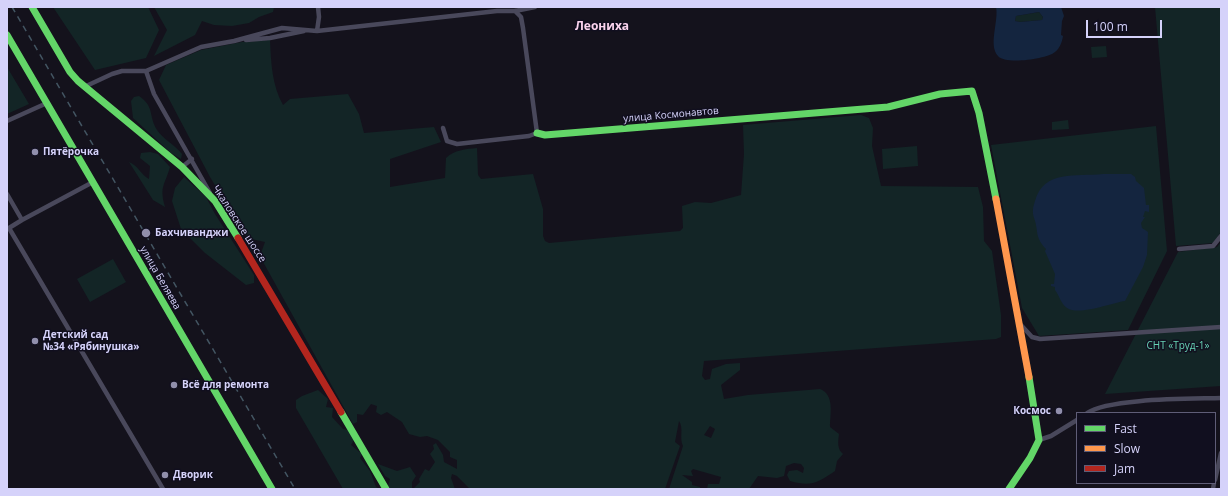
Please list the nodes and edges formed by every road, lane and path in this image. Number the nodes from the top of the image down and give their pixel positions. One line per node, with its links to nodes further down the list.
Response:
1 (32, 7): 11 (street, Чкаловское шоссе)
2 (318, 7): 7 (street)
3 (535, 7): 5 (street)
4 (497, 9): 5 (street); 7 (street)
5 (516, 11): 15 (street)
6 (310, 30): 7 (street); 9 (street); 9 (street)
7 (317, 31)
8 (7, 35): 12 (street, улица Беляева)
9 (234, 41): 10 (street)
10 (146, 71): 11 (street); 16 (street)
11 (84, 87): 17 (street, Чкаловское шоссе)
12 (47, 103): 13 (street); 18 (street, улица Беляева)
13 (7, 121)
14 (443, 128): 15 (street, улица Космонавтов)
15 (536, 132): 26 (street, улица Космонавтов)
16 (192, 159): 17 (street); 20 (street)
17 (182, 167): 20 (street, Чкаловское шоссе)
18 (93, 182): 21 (street); 35 (street, улица Беляева)
19 (7, 194): 21 (street)
20 (215, 201): 36 (street, Чкаловское шоссе)
21 (22, 220): 34 (street)
22 (1221, 236): 24 (street)
23 (1221, 245): 24 (street)
24 (1213, 246): 25 (street)
25 (1179, 249)
26 (1020, 324): 27 (street); 31 (street)
27 (1221, 327)
28 (1221, 398): 29 (street)
29 (1089, 412)
30 (1076, 421): 31 (street)
31 (1039, 440): 37 (street)
32 (1221, 453): 33 (street)
33 (1216, 477)
34 (163, 489)
35 (272, 489)
36 (386, 489)
37 (1009, 489)

